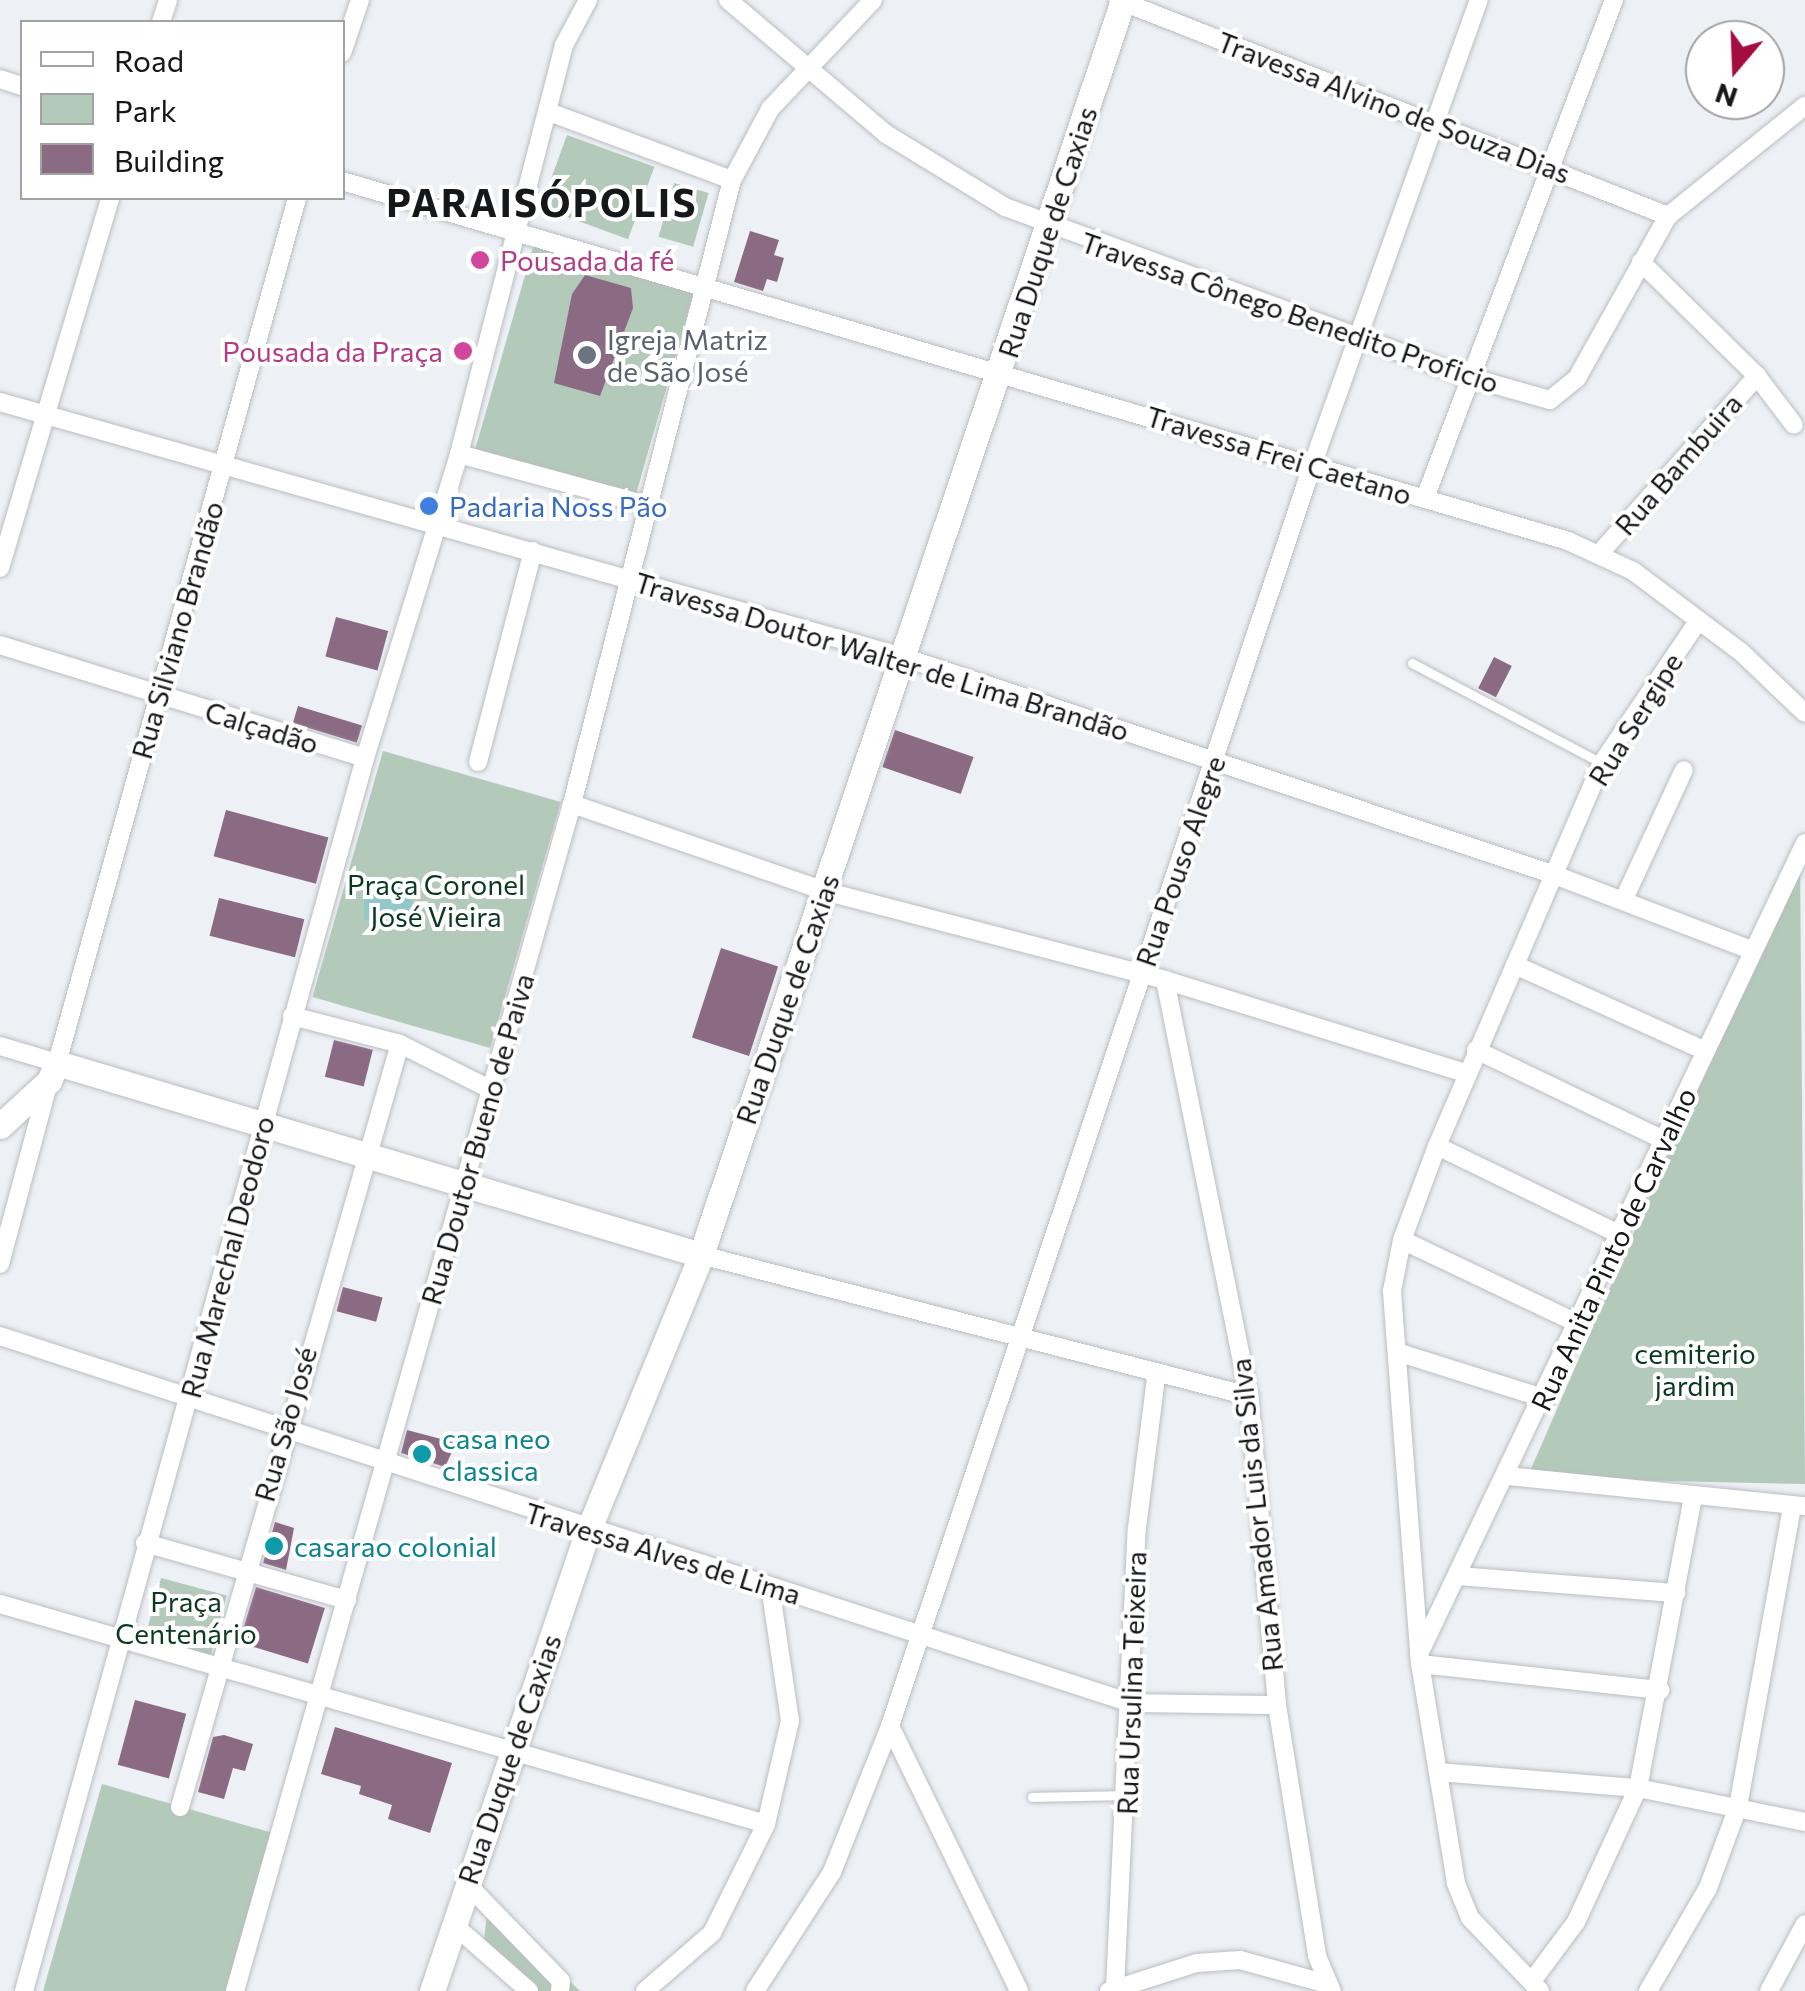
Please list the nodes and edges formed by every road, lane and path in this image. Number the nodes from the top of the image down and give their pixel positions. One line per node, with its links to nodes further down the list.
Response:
1 (360, 0): 8 (street)
2 (588, 0): 11 (street, Rua Marechal Deodoro)
3 (728, 0): 9 (street, Travessa Cônego Benedito Proficio)
4 (873, 0): 9 (street, Rua Doutor Bueno de Paiva)
5 (1479, 0): 12 (street, Rua Pouso Alegre)
6 (1614, 0): 13 (street)
7 (1121, 1): 12 (street, Travessa Alvino de Souza Dias); 19 (street, Rua Duque de Caxias)
8 (345, 44)
9 (803, 70): 14 (street, Rua Doutor Bueno de Paiva); 19 (street, Travessa Cônego Benedito Proficio)
10 (1805, 106): 18 (street)
11 (548, 112): 14 (street); 20 (street, Rua Marechal Deodoro)
12 (1433, 119): 13 (street, Travessa Alvino de Souza Dias); 23 (street, Rua Pouso Alegre)
13 (1549, 164): 18 (street, Travessa Alvino de Souza Dias); 26 (street)
14 (732, 180): 22 (street, Rua Doutor Bueno de Paiva)
15 (345, 182): 20 (street)
16 (109, 200): 28 (street)
17 (296, 200): 32 (street, Rua Silviano Brandão)
18 (1668, 216): 21 (street)
19 (1050, 228): 23 (street, Travessa Cônego Benedito Proficio); 24 (street, Rua Duque de Caxias)
20 (520, 233): 22 (street, Travessa Frei Caetano); 30 (street, Rua Marechal Deodoro)
21 (1641, 262): 25 (street, Rua Bambuira); 26 (street, Travessa Cônego Benedito Proficio)
22 (708, 285): 24 (street, Travessa Frei Caetano); 34 (street, Rua Doutor Bueno de Paiva)
23 (1357, 338): 26 (street, Travessa Cônego Benedito Proficio); 31 (street, Rua Pouso Alegre)
24 (1001, 372): 31 (street, Travessa Frei Caetano); 42 (street, Rua Duque de Caxias)
25 (1756, 376): 29 (street, Rua Bambuira); 37 (street, Rua Bambuira)
26 (1468, 378): 33 (street)
27 (0, 402): 28 (street, Travessa Doutor Walter de Lima Brandão)
28 (46, 416): 32 (street, Travessa Doutor Walter de Lima Brandão); 38 (street)
29 (1794, 426)
30 (460, 454): 34 (street); 35 (street, Rua Marechal Deodoro)
31 (1313, 464): 33 (street, Travessa Frei Caetano); 47 (street, Rua Pouso Alegre)
32 (223, 466): 35 (street, Travessa Doutor Walter de Lima Brandão); 44 (street, Rua Silviano Brandão)
33 (1425, 498): 37 (street, Travessa Frei Caetano)
34 (647, 505): 39 (street, Rua Doutor Bueno de Paiva)
35 (437, 525): 36 (street, Travessa Doutor Walter de Lima Brandão); 46 (street, Rua Marechal Deodoro)
36 (533, 551): 39 (street, Travessa Doutor Walter de Lima Brandão); 48 (street)
37 (1600, 553): 40 (street, Travessa Frei Caetano)
38 (0, 568)
39 (627, 578): 42 (street, Travessa Doutor Walter de Lima Brandão); 51 (street, Rua Doutor Bueno de Paiva)
40 (1698, 621): 45 (street, Travessa Frei Caetano); 49 (street, Rua Sergipe)
41 (0, 646): 44 (street, Calçadão)
42 (904, 657): 47 (street, Travessa Doutor Walter de Lima Brandão); 54 (street, Rua Duque de Caxias)
43 (1412, 663): 49 (lane)
44 (158, 696): 46 (street, Calçadão); 65 (street, Rua Silviano Brandão)
45 (1805, 712)
46 (365, 758): 60 (street, Rua Marechal Deodoro)
47 (1214, 759): 53 (street, Travessa Doutor Walter de Lima Brandão); 58 (street, Rua Pouso Alegre)
48 (478, 762)
49 (1602, 763): 53 (street, Rua Sergipe)
50 (1684, 770): 55 (street)
51 (572, 804): 54 (street); 67 (street, Rua Doutor Bueno de Paiva)
52 (1805, 842): 56 (street, Rua Anita Pinto de Carvalho)
53 (1552, 874): 55 (street, Travessa Doutor Walter de Lima Brandão); 57 (street, Rua Sergipe)
54 (824, 891): 58 (street); 76 (street, Rua Duque de Caxias)
55 (1624, 900): 56 (street, Travessa Doutor Walter de Lima Brandão)
56 (1752, 950): 64 (street, Rua Anita Pinto de Carvalho)
57 (1515, 965): 63 (street, Rua Sergipe); 64 (street)
58 (1142, 975): 59 (street); 80 (street, Rua Pouso Alegre)
59 (1164, 980): 66 (street); 83 (street, Rua Amador Luis da Silva)
60 (292, 1016): 61 (street); 68 (street, Rua Marechal Deodoro)
61 (400, 1044): 67 (street); 72 (street, Rua São José)
62 (0, 1046): 65 (street)
63 (1476, 1050): 66 (street, Rua Sergipe); 70 (street)
64 (1704, 1050): 70 (street, Rua Anita Pinto de Carvalho)
65 (53, 1072): 68 (street); 69 (street); 77 (street, Rua Silviano Brandão)
66 (1466, 1073): 71 (street, Rua Sergipe)
67 (490, 1090): 73 (street, Rua Doutor Bueno de Paiva)
68 (264, 1120): 72 (street); 84 (street, Rua Marechal Deodoro)
69 (0, 1126)
70 (1664, 1140): 74 (street, Rua Anita Pinto de Carvalho)
71 (1437, 1146): 74 (street); 75 (street, Rua Sergipe)
72 (364, 1151): 73 (street); 86 (street, Rua São José)
73 (462, 1185): 76 (street); 87 (street, Rua Doutor Bueno de Paiva)
74 (1621, 1235): 78 (street, Rua Anita Pinto de Carvalho)
75 (1402, 1240): 78 (street); 81 (street, Rua Sergipe)
76 (701, 1255): 80 (street); 91 (street, Rua Duque de Caxias)
77 (0, 1264)
78 (1580, 1325): 85 (street, Rua Anita Pinto de Carvalho)
79 (0, 1336): 84 (street, Travessa Alves de Lima)
80 (1020, 1339): 82 (street); 99 (street, Rua Pouso Alegre)
81 (1398, 1352): 85 (street); 101 (street, Rua Sergipe)
82 (1156, 1378): 83 (street); 105 (street, Rua Ursulina Teixeira)
83 (1249, 1396): 106 (street, Rua Amador Luis da Silva)
84 (189, 1399): 86 (street, Travessa Alves de Lima); 92 (street, Rua Marechal Deodoro)
85 (1546, 1399): 88 (street, Rua Anita Pinto de Carvalho)
86 (282, 1432): 87 (street, Travessa Alves de Lima); 93 (street, Rua São José)
87 (387, 1464): 91 (street, Travessa Alves de Lima); 97 (street, Rua Doutor Bueno de Paiva)
88 (1508, 1476): 89 (street); 94 (street, Rua Anita Pinto de Carvalho)
89 (1693, 1496): 90 (street); 96 (street)
90 (1799, 1506): 113 (street)
91 (588, 1531): 95 (street, Travessa Alves de Lima); 108 (street, Rua Duque de Caxias)
92 (146, 1543): 93 (street); 100 (street, Rua Marechal Deodoro)
93 (244, 1572): 97 (street); 102 (street, Rua São José)
94 (1458, 1576): 96 (street); 101 (street, Rua Anita Pinto de Carvalho)
95 (770, 1586): 99 (street, Travessa Alves de Lima); 116 (street)
96 (1676, 1593): 103 (street)
97 (347, 1600): 104 (street, Rua Doutor Bueno de Paiva)
98 (0, 1604): 100 (street)
99 (920, 1633): 105 (street, Travessa Alves de Lima); 107 (street, Rua Pouso Alegre)
100 (123, 1640): 102 (street); 123 (street, Rua Marechal Deodoro)
101 (1420, 1659): 103 (street); 109 (street, Rua Sergipe)
102 (222, 1671): 104 (street); 114 (street, Rua São José)
103 (1661, 1690): 110 (street)
104 (321, 1696): 108 (street); 124 (street, Rua Doutor Bueno de Paiva)
105 (1131, 1703): 106 (street, Travessa Alves de Lima); 111 (street, Rua Ursulina Teixeira)
106 (1277, 1705): 121 (street, Rua Amador Luis da Silva)
107 (890, 1726): 129 (street, Rua Pouso Alegre); 130 (street)
108 (512, 1752): 116 (street); 117 (street, Rua Duque de Caxias)
109 (1438, 1772): 110 (street); 120 (street, Rua Sergipe)
110 (1638, 1788): 113 (street); 120 (street)
111 (1128, 1794): 112 (lane); 122 (street, Rua Ursulina Teixeira)
112 (1032, 1797)
113 (1738, 1806): 115 (street); 131 (street)
114 (180, 1807)
115 (1805, 1822)
116 (766, 1824): 128 (street)
117 (466, 1883): 119 (street, Rua Duque de Caxias); 127 (street)
118 (1805, 1924): 132 (street)
119 (454, 1925): 125 (street, Rua Duque de Caxias); 126 (street)
120 (1536, 1986)
121 (1330, 1988): 122 (street)
122 (1112, 1990)
123 (24, 1991)
124 (236, 1991)
125 (432, 1991)
126 (530, 1991)
127 (560, 1991)
128 (645, 1991)
129 (755, 1991)
130 (1019, 1991)
131 (1648, 1991)
132 (1769, 1991)

